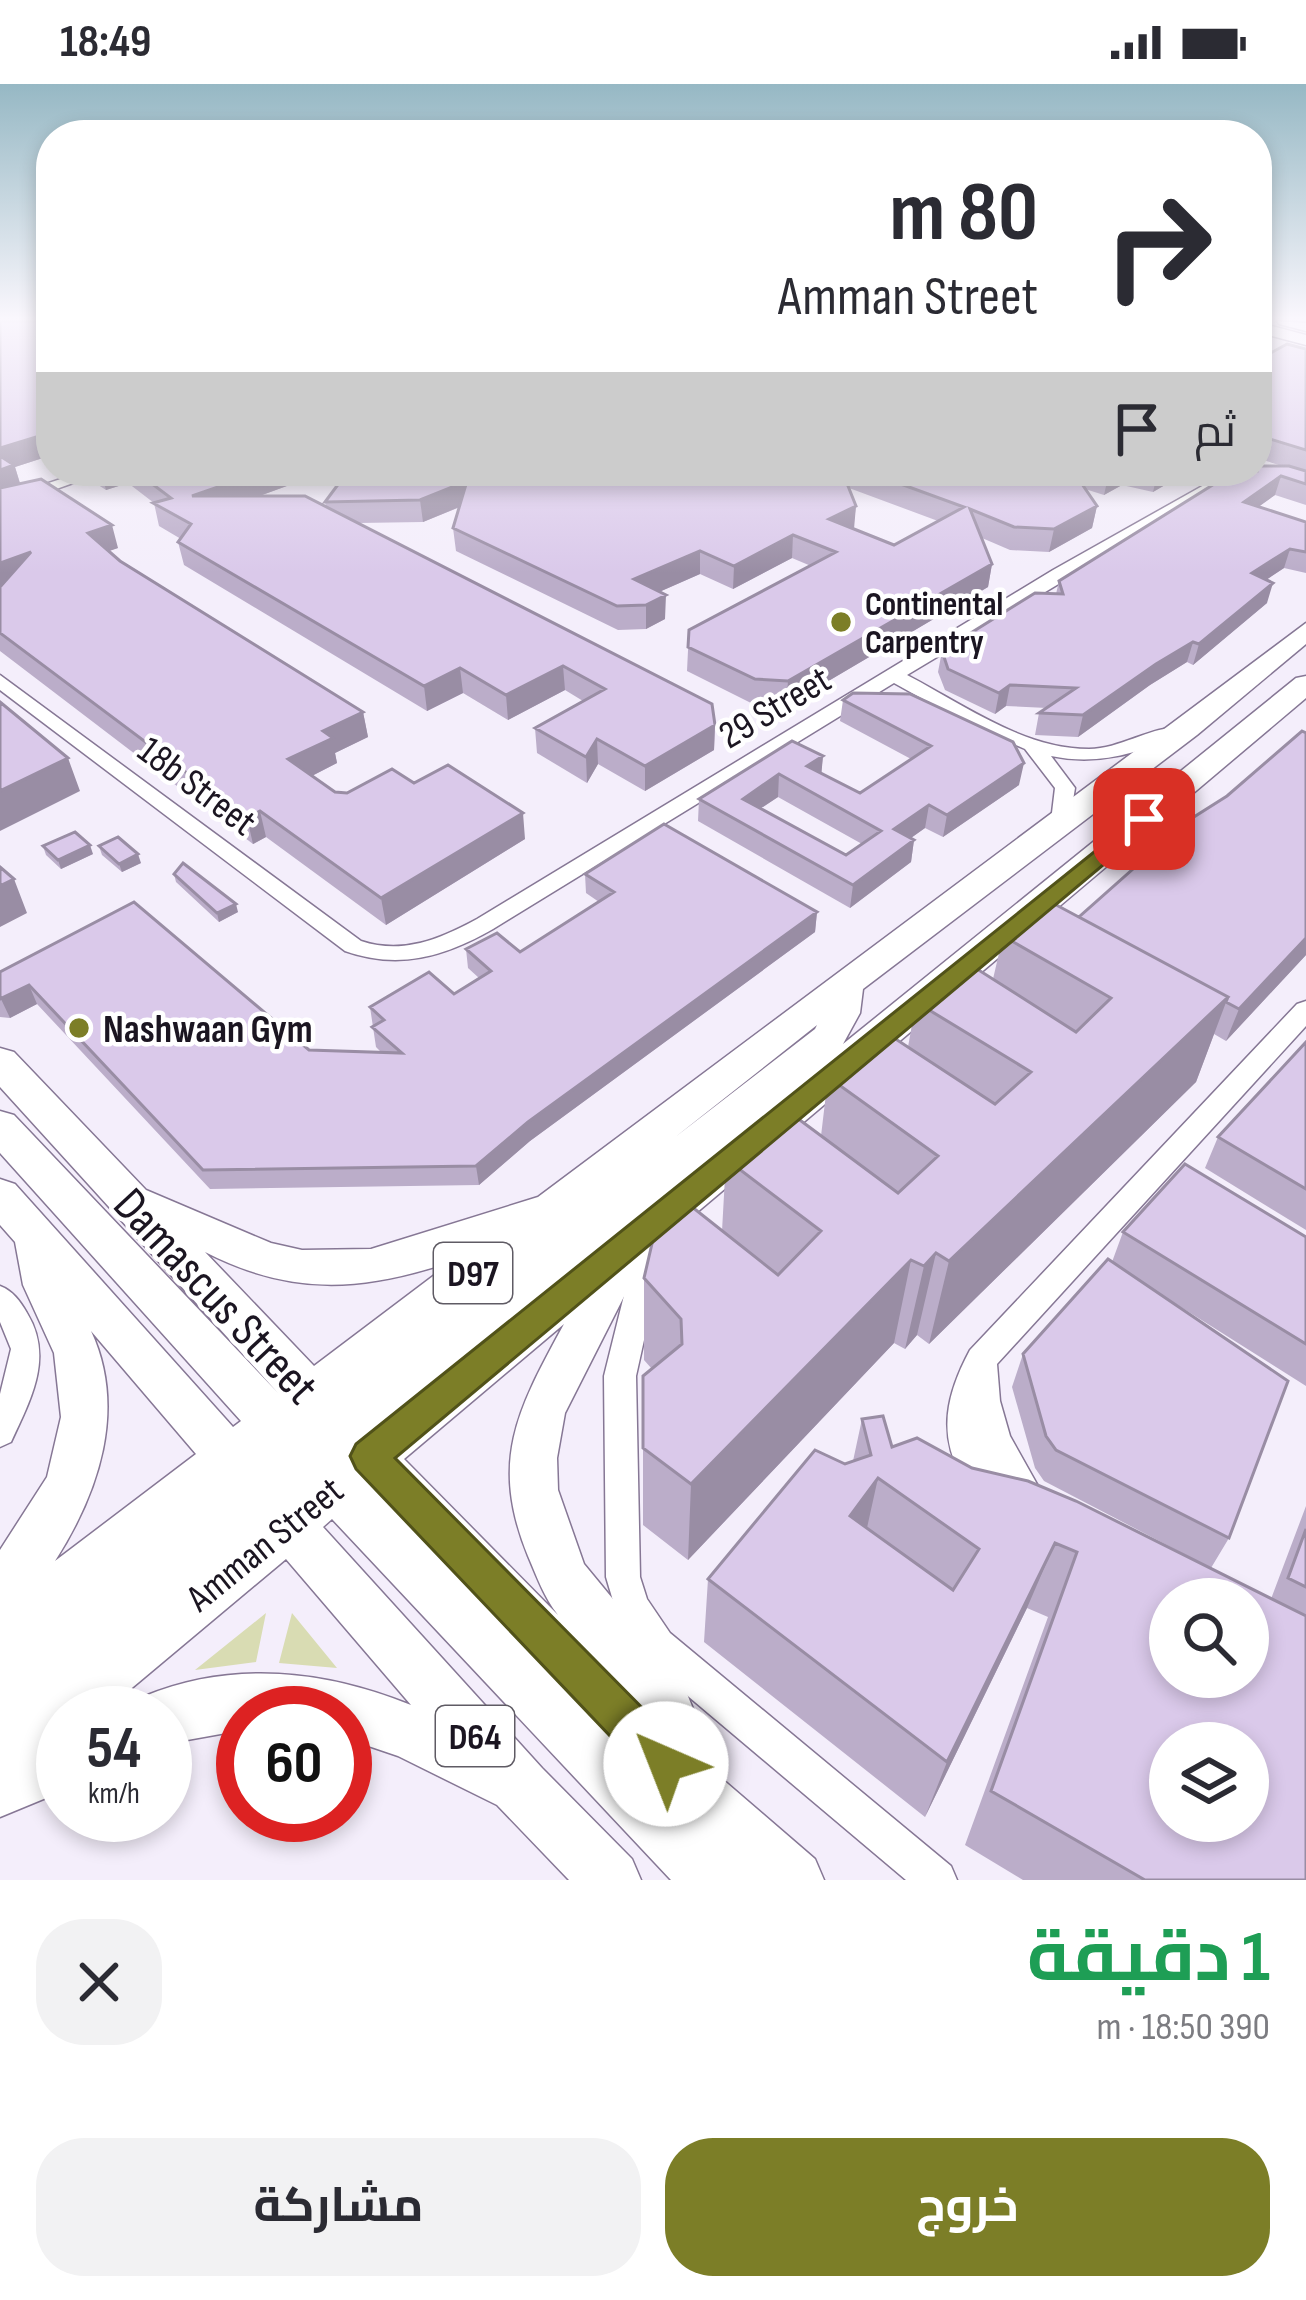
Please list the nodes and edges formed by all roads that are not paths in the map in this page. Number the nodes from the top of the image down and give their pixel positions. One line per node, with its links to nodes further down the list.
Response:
1 (55, 486): 3 (street)
2 (1206, 486): 5 (street, 29 Street)
3 (0, 504)
4 (1306, 631): 8 (main road, Amman Street / D97)
5 (887, 679): 9 (street); 11 (street, 29 Street)
6 (0, 681): 11 (street, 18b Street)
7 (1306, 684): 19 (main road, Amman Street / D97)
8 (1187, 728): 9 (street); 10 (main road, Amman Street / D97)
9 (1033, 746): 10 (street)
10 (1062, 820): 12 (main road, Amman Street / D97)
11 (353, 946)
12 (845, 984): 18 (main road, Amman Street / D97); 24 (main road)
13 (1306, 1010): 22 (street)
14 (0, 1062): 17 (main road, Damascus Street)
15 (0, 1126): 24 (main road)
16 (0, 1196): 20 (main road, D64)
17 (130, 1203): 18 (main road); 24 (main road, Damascus Street)
18 (563, 1206): 24 (main road, Amman Street / D97)
19 (640, 1237): 24 (main road, Amman Street / D97); 34 (main road); 38 (street)
20 (36, 1240): 25 (main road, D64); 26 (main road)
21 (0, 1299): 23 (street)
22 (981, 1360): 22 (street)
23 (0, 1432)
24 (321, 1440): 25 (main road, Amman Street / D97); 25 (main road, Amman Street / D97); 34 (main road, Damascus Street); 36 (main road)
25 (261, 1488): 27 (main road, Amman Street / D97); 28 (main road); 30 (main road, Amman Street / D97); 33 (main road, D64)
26 (0, 1590)
27 (0, 1636)
28 (0, 1696)
29 (192, 1710): 33 (main road)
30 (0, 1762)
31 (36, 1773): 32 (main road)
32 (0, 1788)
33 (521, 1789): 35 (main road, D64)
34 (698, 1796): 37 (main road, Damascus Street)
35 (610, 1880)
36 (717, 1880)
37 (794, 1880)
38 (937, 1880)

